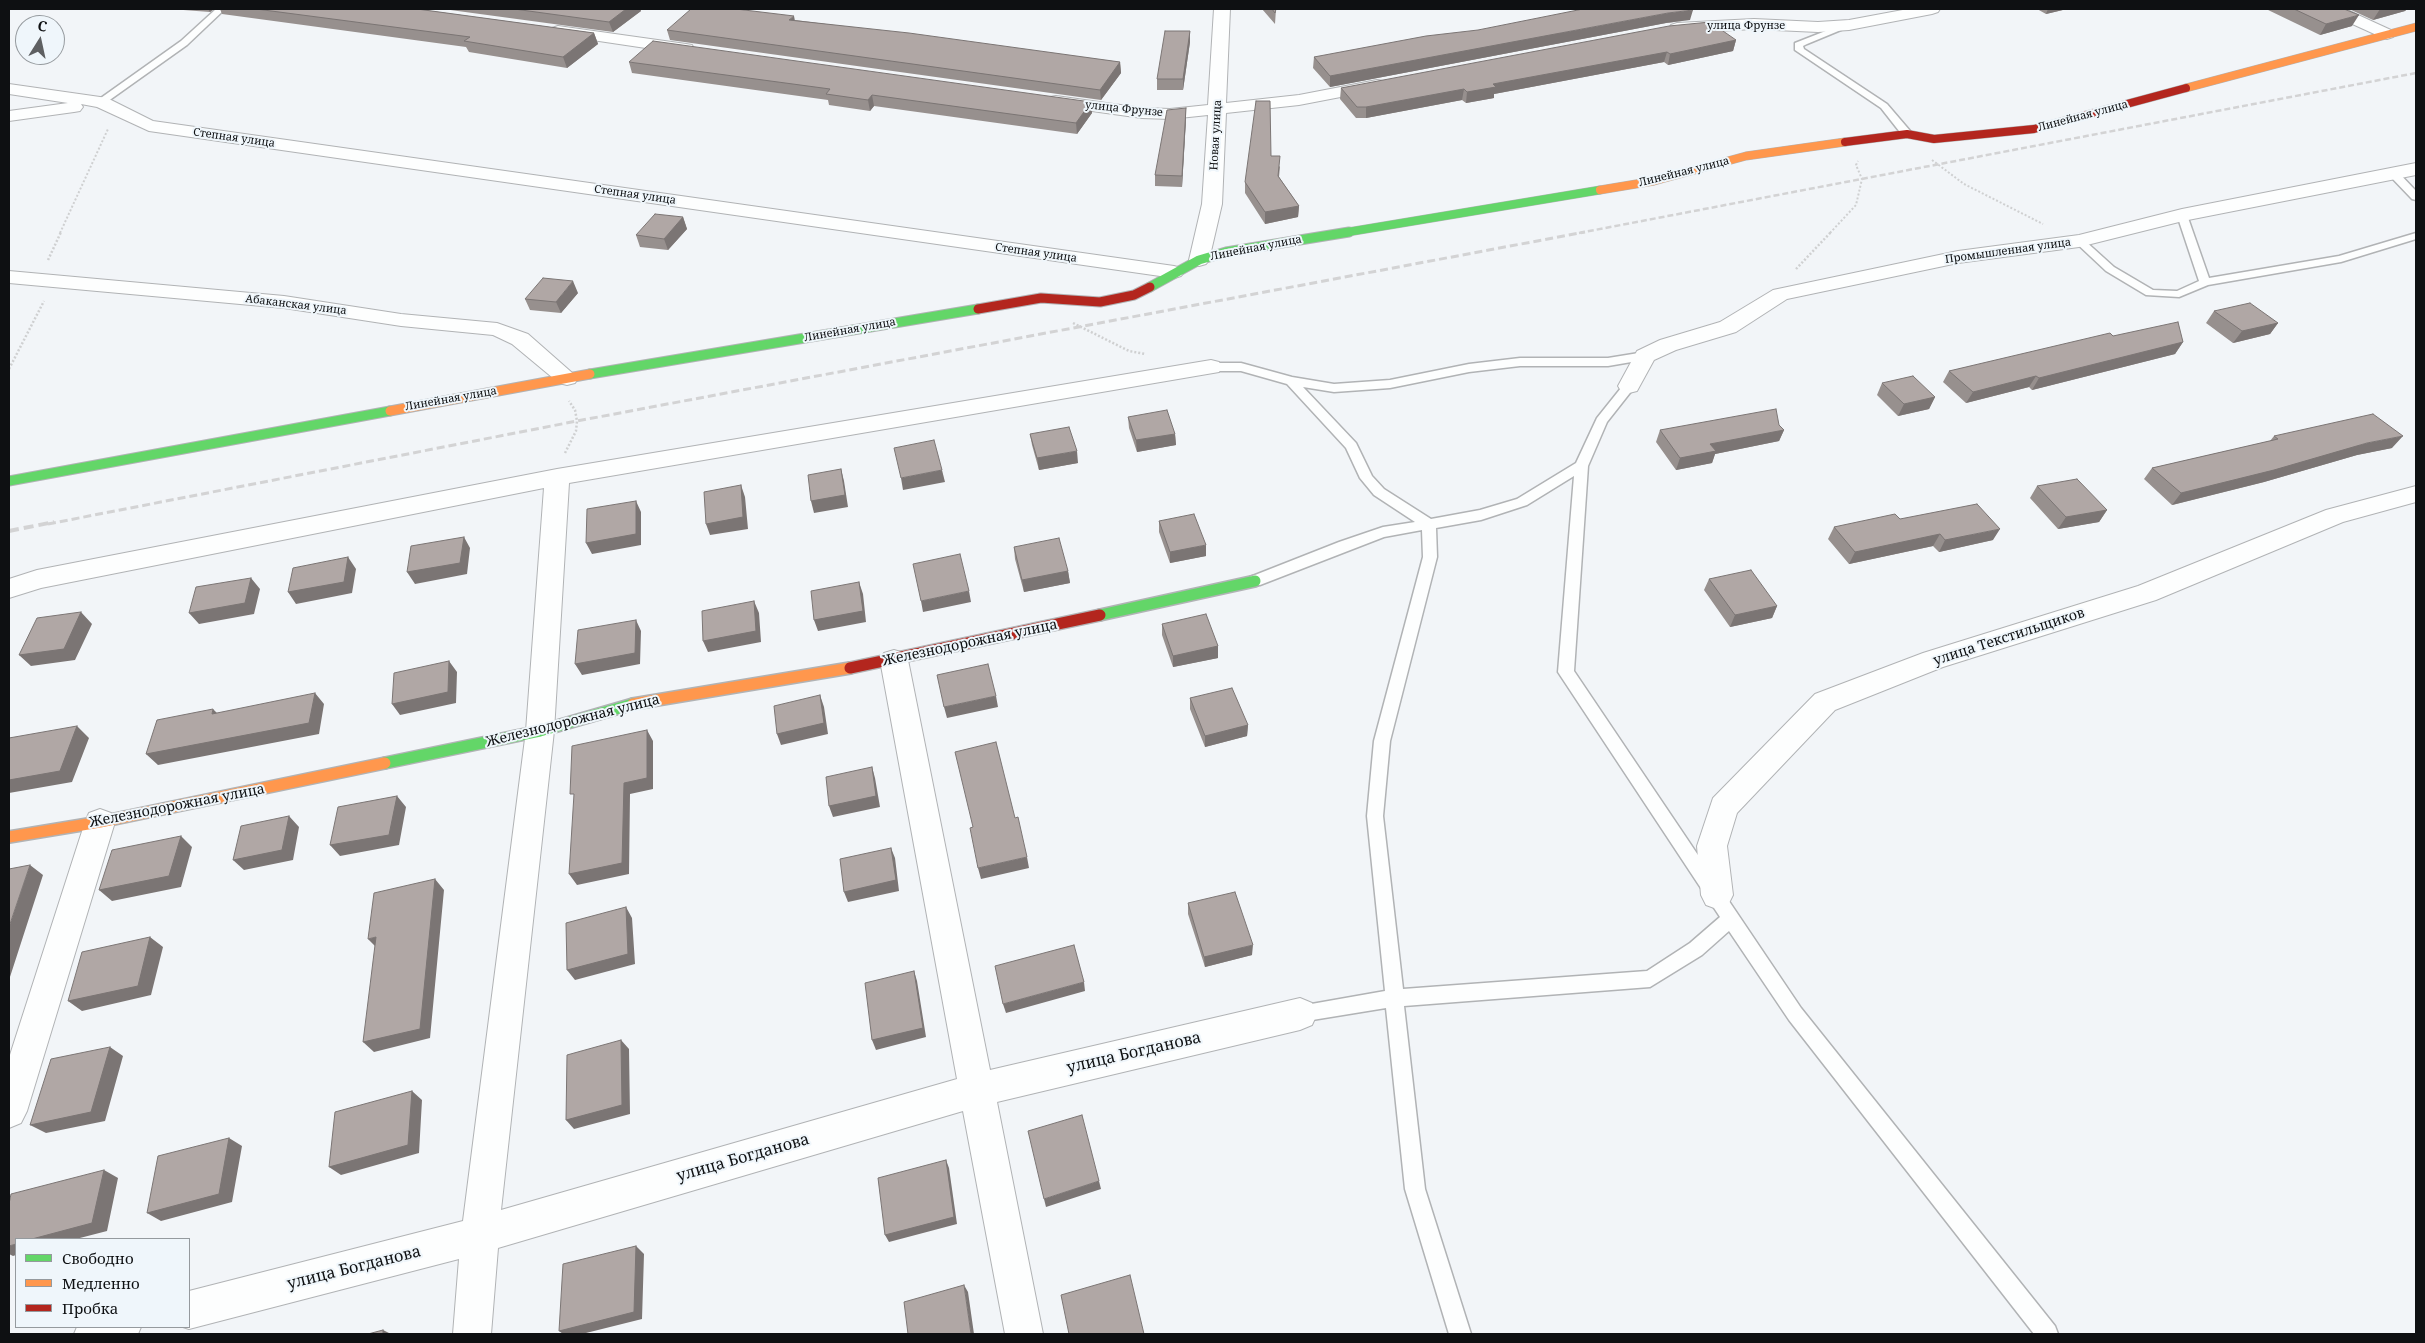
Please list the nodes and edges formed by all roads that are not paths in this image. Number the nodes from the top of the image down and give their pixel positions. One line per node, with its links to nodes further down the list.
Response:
1 (221, 9): 15 (lane)
2 (1222, 9): 16 (street, Новая улица)
3 (1932, 9): 5 (street, улица Фрунзе)
4 (2332, 9): 10 (street)
5 (1882, 13): 6 (street, улица Фрунзе)
6 (1849, 25): 9 (street, улица Фрунзе); 18 (lane)
7 (2416, 27): 10 (street, Линейная улица)
8 (545, 29): 11 (street)
9 (1656, 32)
10 (2387, 34): 18 (street, Линейная улица)
11 (702, 51)
12 (1396, 82): 16 (street, улица Фрунзе)
13 (9, 89): 15 (street, Степная улица)
14 (1044, 100): 16 (street, улица Фрунзе)
15 (100, 102): 17 (street); 26 (street, Степная улица)
16 (1218, 110): 25 (street, Новая улица)
17 (9, 116)
18 (1907, 134): 25 (street, Линейная улица)
19 (2416, 169): 20 (street, Промышленная улица)
20 (2393, 173): 21 (lane); 22 (street, Промышленная улица)
21 (2416, 197)
22 (2182, 215): 24 (street, Промышленная улица); 28 (lane)
23 (2416, 236): 28 (lane)
24 (2079, 241): 28 (lane); 29 (street, Промышленная улица)
25 (1199, 260): 26 (street, Линейная улица)
26 (1174, 272): 31 (street, Линейная улица)
27 (9, 276): 31 (street, Абаканская улица)
28 (2205, 282)
29 (1645, 356): 32 (lane); 33 (street)
30 (1211, 367): 32 (lane); 35 (street)
31 (567, 378): 36 (street, Линейная улица)
32 (1292, 381): 38 (lane)
33 (1629, 386): 34 (lane)
34 (1581, 466): 38 (lane); 45 (lane)
35 (558, 477): 40 (street); 42 (street)
36 (9, 481)
37 (2416, 494): 45 (street, улица Текстильщиков)
38 (1429, 524): 39 (lane); 47 (lane)
39 (1255, 581): 41 (street, Железнодорожная улица)
40 (9, 589)
41 (894, 660): 42 (street, Железнодорожная улица); 49 (street)
42 (540, 731): 43 (street, Железнодорожная улица); 51 (street)
43 (100, 822): 44 (street, Железнодорожная улица); 50 (street)
44 (9, 837)
45 (1717, 895): 46 (lane)
46 (1730, 920): 47 (lane); 58 (lane)
47 (1395, 998): 48 (lane); 57 (lane)
48 (1300, 1014): 49 (street, улица Богданова)
49 (976, 1090): 51 (street, улица Богданова); 56 (street)
50 (9, 1111)
51 (480, 1235): 52 (street, улица Богданова); 55 (street)
52 (190, 1310)
53 (118, 1328): 54 (street)
54 (93, 1334)
55 (472, 1334)
56 (1024, 1334)
57 (1460, 1334)
58 (2047, 1334)

